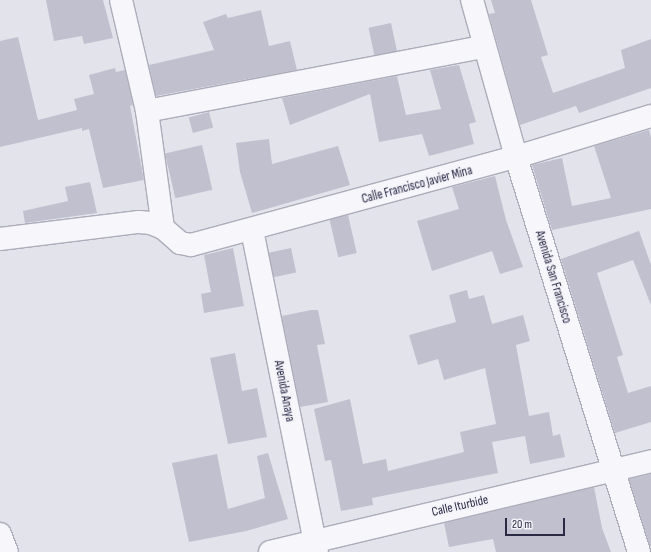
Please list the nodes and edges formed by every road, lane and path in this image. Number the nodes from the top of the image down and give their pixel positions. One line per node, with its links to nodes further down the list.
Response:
1 (121, 0): 4 (street)
2 (472, 0): 3 (street, Avenida San Francisco)
3 (484, 47): 4 (street); 6 (street, Avenida San Francisco)
4 (147, 111): 7 (street)
5 (651, 116): 6 (street, Calle Francisco Javier Mina)
6 (516, 157): 8 (street, Calle Francisco Javier Mina); 11 (street, Avenida San Francisco)
7 (163, 228): 8 (street, Calle Francisco Javier Mina); 9 (street)
8 (252, 230): 13 (street, Avenida Anaya)
9 (0, 239)
10 (651, 461): 11 (street, Calle Iturbide)
11 (613, 470): 13 (street, Calle Iturbide); 16 (street, Avenida San Francisco)
12 (0, 534): 14 (street)
13 (315, 546): 15 (street, Calle Iturbide)
14 (7, 552)
15 (270, 552)
16 (639, 552)

